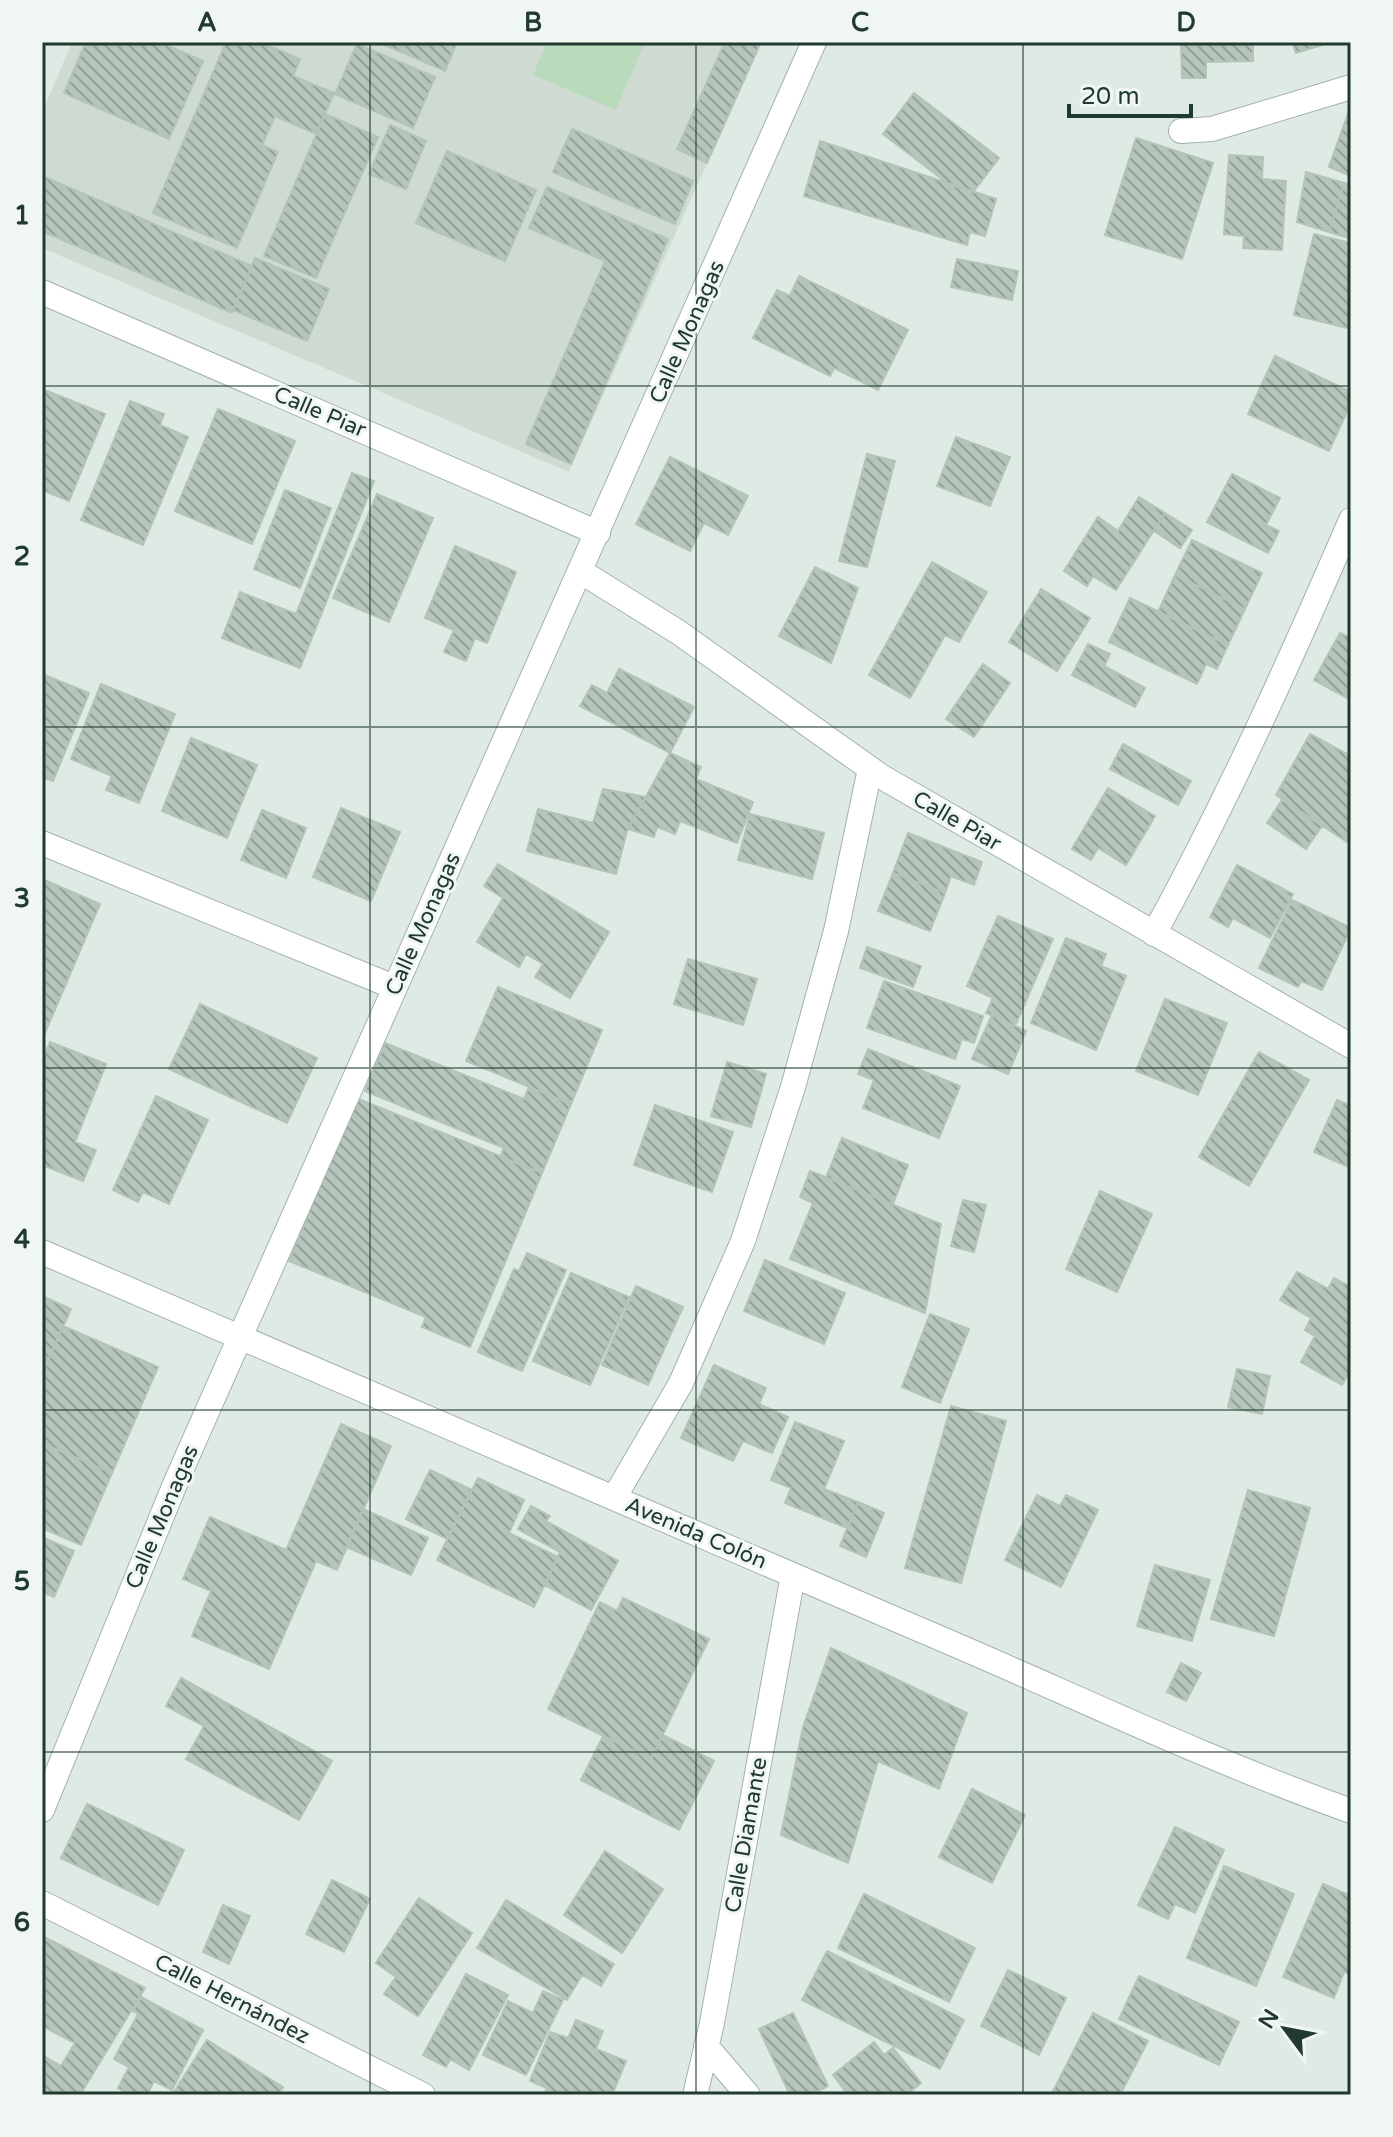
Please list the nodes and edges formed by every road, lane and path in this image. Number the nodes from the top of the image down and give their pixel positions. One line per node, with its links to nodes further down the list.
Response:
1 (814, 42): 6 (street, Calle Monagas)
2 (1351, 87): 3 (street)
3 (1181, 131)
4 (42, 292): 6 (street, Calle Piar)
5 (1351, 520): 10 (street)
6 (598, 533): 7 (street, Calle Monagas)
7 (580, 571): 8 (street, Calle Piar); 11 (street, Calle Monagas)
8 (870, 769): 10 (street, Calle Piar); 15 (street)
9 (42, 843): 11 (street)
10 (1154, 934): 12 (street, Calle Piar)
11 (394, 987): 14 (street, Calle Monagas)
12 (1351, 1046)
13 (42, 1252): 14 (street, Avenida Colón)
14 (240, 1337): 15 (street, Avenida Colón); 17 (street, Calle Monagas)
15 (614, 1498): 16 (street, Avenida Colón)
16 (793, 1575): 18 (street, Avenida Colón); 20 (street, Calle Diamante)
17 (42, 1810)
18 (1351, 1811)
19 (42, 1903): 21 (street, Calle Hernández)
20 (706, 2046): 22 (street, Calle Diamante); 23 (street)
21 (423, 2095)
22 (695, 2095)
23 (748, 2095)

